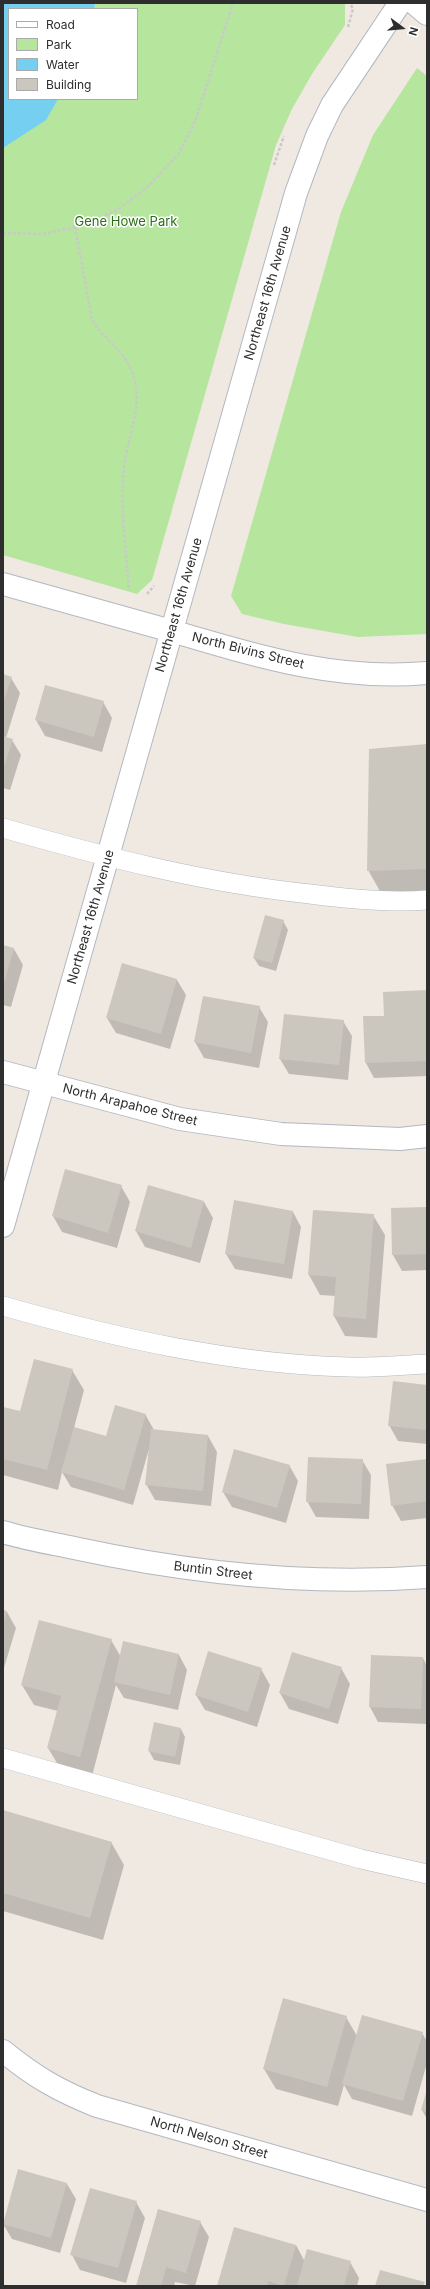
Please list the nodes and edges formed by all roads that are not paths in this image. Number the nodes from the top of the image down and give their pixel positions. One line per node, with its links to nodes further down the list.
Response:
1 (400, 3): 5 (street, Northeast 16th Avenue)
2 (414, 3): 3 (street)
3 (427, 14)
4 (3, 584): 5 (street, North Bivins Street)
5 (172, 631): 6 (street, North Bivins Street); 8 (street, Northeast 16th Avenue)
6 (427, 673)
7 (3, 828): 8 (lane)
8 (108, 858): 9 (lane); 11 (street, Northeast 16th Avenue)
9 (427, 900)
10 (3, 1072): 11 (street, North Arapahoe Street)
11 (44, 1084): 12 (street, North Arapahoe Street); 13 (street, Northeast 16th Avenue)
12 (427, 1136)
13 (3, 1226)
14 (3, 1306): 15 (lane)
15 (427, 1364)
16 (3, 1532): 17 (street, Buntin Street)
17 (427, 1577)
18 (3, 1758): 19 (lane)
19 (427, 1874)
20 (3, 2051): 21 (street, North Nelson Street)
21 (427, 2200)

